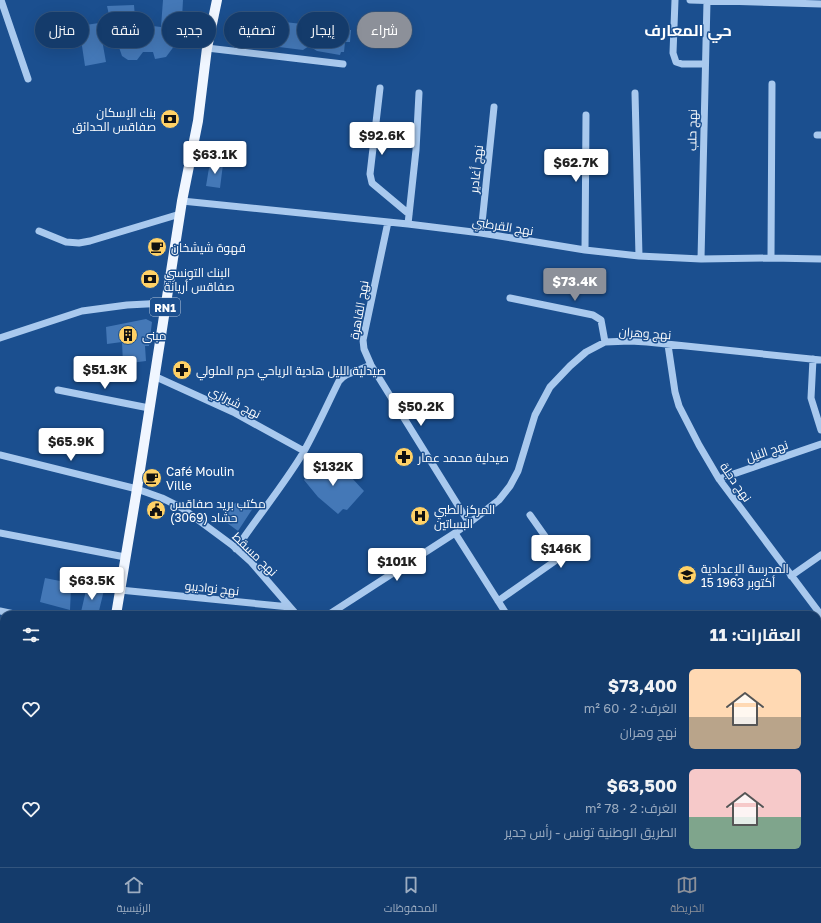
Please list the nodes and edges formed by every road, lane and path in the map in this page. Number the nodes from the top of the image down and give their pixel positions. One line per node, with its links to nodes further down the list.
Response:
1 (1, 0): 11 (street)
2 (217, 0): 7 (main road, RN1)
3 (674, 0): 10 (street)
4 (690, 0): 5 (street)
5 (707, 1): 6 (street); 10 (street, نهج حلب)
6 (821, 4)
7 (214, 12)
8 (207, 48): 9 (street); 18 (main road, RN1)
9 (343, 64)
10 (705, 64): 28 (street, نهج حلب)
11 (28, 79)
12 (772, 84): 27 (street)
13 (380, 88): 20 (street)
14 (419, 93): 20 (street)
15 (635, 93): 26 (street)
16 (494, 107): 24 (street, نهج أغادير)
17 (586, 115): 25 (street)
18 (182, 200): 19 (main road, RN1); 21 (street, نهج القرطبي)
19 (180, 214): 23 (street); 31 (main road, RN1)
20 (409, 214): 22 (street)
21 (388, 222): 22 (street, نهج القرطبي); 37 (street, نهج القاهرة)
22 (408, 224): 24 (street, نهج القرطبي)
23 (39, 231)
24 (481, 233): 25 (street, نهج القرطبي)
25 (585, 250): 26 (street, نهج القرطبي)
26 (639, 256): 28 (street, نهج القرطبي)
27 (772, 258): 28 (street, نهج القرطبي); 29 (street, نهج القرطبي)
28 (701, 259)
29 (821, 259)
30 (510, 298): 33 (street)
31 (166, 304): 32 (street); 38 (main road, RN1)
32 (0, 338)
33 (605, 342): 34 (street, نهج وهران); 48 (street, نهج وهران)
34 (668, 345): 35 (street, نهج وهران); 45 (street, نهج دجلة)
35 (813, 359): 36 (street, نهج وهران); 41 (street)
36 (821, 360)
37 (371, 365): 43 (street); 48 (street, نهج القاهرة)
38 (154, 376): 40 (main road, RN1); 43 (street, نهج شيرازي)
39 (58, 390): 40 (street)
40 (149, 408): 46 (main road, RN1)
41 (821, 430)
42 (821, 444): 45 (street, نهج النيل)
43 (304, 451): 51 (street)
44 (0, 455): 46 (street, نهج مسقط)
45 (719, 479): 54 (street, نهج دجلة)
46 (137, 488): 51 (street, نهج مسقط); 53 (main road, RN1)
47 (530, 515): 56 (street)
48 (469, 523): 49 (street)
49 (455, 533): 56 (street); 60 (street)
50 (0, 534): 53 (street)
51 (236, 548): 57 (street, نهج مسقط)
52 (821, 555): 54 (street)
53 (125, 557): 55 (main road, RN1)
54 (792, 576): 62 (street, نهج دجلة)
55 (120, 590): 57 (street, نهج نواديبو); 58 (main road, RN1)
56 (498, 601): 61 (street)
57 (290, 608): 59 (street)
58 (117, 611)
59 (293, 611)
60 (334, 611)
61 (504, 611)
62 (818, 611)

